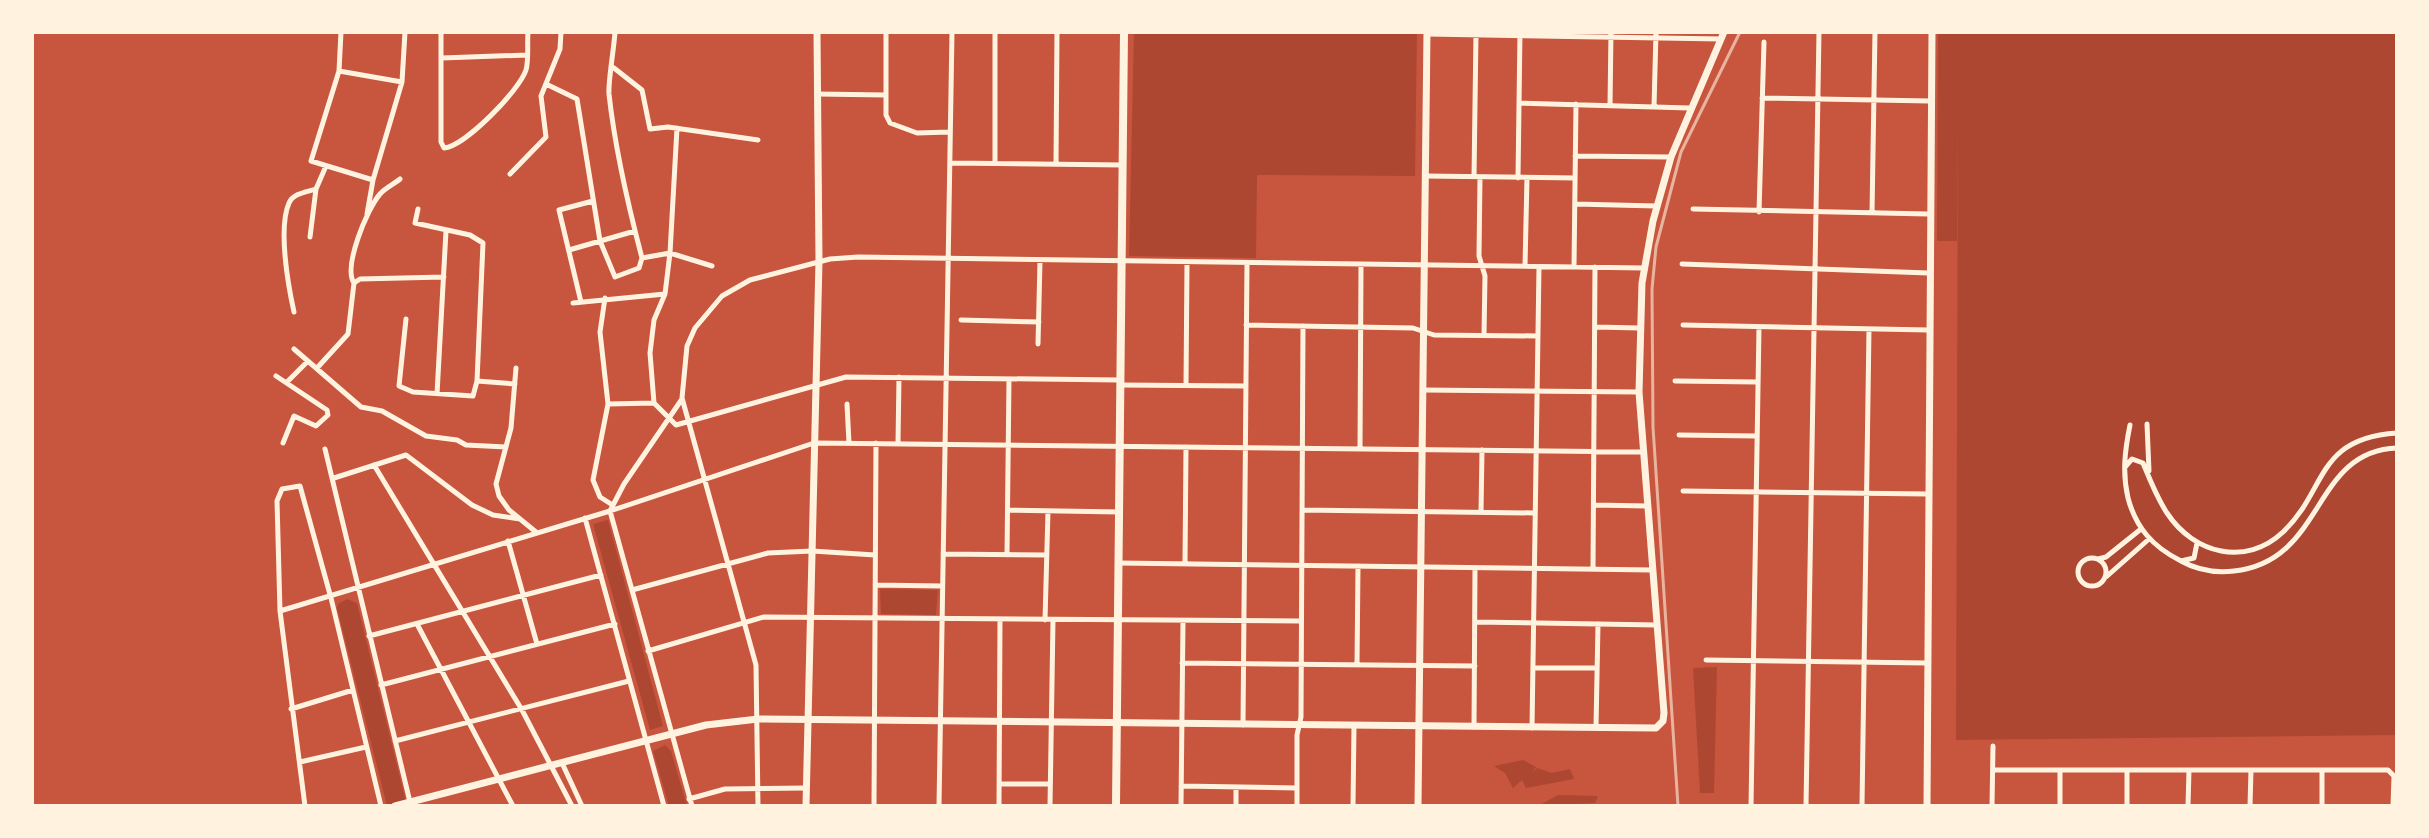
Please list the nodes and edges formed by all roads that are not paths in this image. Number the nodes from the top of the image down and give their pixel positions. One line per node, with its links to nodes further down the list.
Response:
1 (341, 32): 28 (street)
2 (405, 32): 29 (street)
3 (441, 32): 26 (street)
4 (528, 32): 25 (street)
5 (561, 32): 30 (street)
6 (615, 32): 27 (street)
7 (817, 32): 31 (street)
8 (886, 32): 32 (street)
9 (952, 32): 43 (street)
10 (995, 32): 48 (street)
11 (1057, 32): 49 (street)
12 (1124, 32): 50 (main road)
13 (1819, 32): 34 (street)
14 (1875, 32): 35 (street)
15 (1932, 32): 36 (street)
16 (1427, 33): 17 (street); 53 (street)
17 (1476, 34): 18 (street); 54 (street)
18 (1520, 34): 19 (street); 37 (street)
19 (1563, 34): 20 (street)
20 (1611, 35): 21 (street); 39 (street)
21 (1656, 35): 22 (street); 40 (street)
22 (1698, 35): 23 (street)
23 (1722, 35): 41 (street)
24 (1764, 42): 33 (street)
25 (527, 55): 26 (street); 26 (street)
26 (442, 58)
27 (614, 68): 42 (street); 72 (street)
28 (339, 71): 29 (street); 51 (street)
29 (402, 82): 59 (street)
30 (546, 84): 52 (street); 61 (street)
31 (817, 94): 32 (street); 79 (street)
32 (886, 95): 43 (street)
33 (1762, 98): 34 (street); 66 (street)
34 (1818, 99): 35 (street); 67 (street)
35 (1874, 100): 36 (street); 68 (street)
36 (1930, 101): 70 (street)
37 (1519, 103): 38 (street); 55 (street)
38 (1576, 104): 39 (street); 45 (street)
39 (1610, 105): 40 (street)
40 (1654, 107): 41 (street)
41 (1689, 108): 46 (street)
42 (677, 128): 44 (street); 76 (street)
43 (950, 132): 47 (street)
44 (758, 140)
45 (1575, 156): 46 (street); 57 (street)
46 (1671, 157): 63 (street)
47 (950, 163): 48 (street); 78 (street)
48 (995, 163): 49 (street)
49 (1056, 164): 50 (street)
50 (1123, 165): 81 (main road)
51 (326, 166): 59 (street); 60 (street)
52 (510, 174)
53 (1425, 176): 54 (street); 86 (street)
54 (1477, 177): 55 (street); 88 (street)
55 (1518, 178): 56 (street)
56 (1527, 178): 57 (street); 89 (street)
57 (1575, 178): 62 (street)
58 (400, 179): 69 (street)
59 (373, 180): 69 (street)
60 (316, 189): 73 (street); 102 (street)
61 (593, 201): 74 (street); 75 (street)
62 (1575, 204): 63 (street); 91 (street)
63 (1656, 206): 93 (street)
64 (418, 209): 71 (street)
65 (1693, 209): 66 (street)
66 (1759, 212): 67 (street)
67 (1816, 213): 68 (street); 94 (street)
68 (1872, 213): 70 (street)
69 (367, 214): 97 (street)
70 (1928, 214): 95 (street)
71 (446, 231): 96 (street); 128 (street)
72 (635, 231): 74 (street); 77 (street)
73 (310, 237)
74 (600, 241): 75 (street); 77 (street)
75 (569, 250): 100 (street)
76 (670, 253): 77 (street); 87 (street); 98 (street)
77 (642, 258)
78 (948, 260): 79 (street); 80 (street); 126 (street)
79 (819, 261): 134 (street); 142 (street)
80 (1040, 261): 81 (street); 105 (street)
81 (1122, 262): 82 (street); 131 (main road)
82 (1187, 263): 83 (street); 135 (street)
83 (1247, 263): 85 (street); 106 (street)
84 (1682, 264): 94 (street)
85 (1361, 265): 86 (street); 109 (street)
86 (1424, 265): 88 (street); 116 (street)
87 (712, 266)
88 (1482, 266): 89 (street); 117 (street)
89 (1525, 266): 90 (street)
90 (1539, 267): 91 (street); 118 (street)
91 (1574, 267): 92 (street)
92 (1595, 267): 93 (street); 110 (street)
93 (1644, 268): 111 (street)
94 (1815, 270): 95 (street); 113 (street)
95 (1928, 273): 115 (street)
96 (444, 277): 97 (street); 141 (street)
97 (354, 283): 122 (street)
98 (665, 294): 99 (street); 143 (street)
99 (605, 298): 100 (street); 144 (street)
100 (581, 302): 101 (street)
101 (573, 303)
102 (294, 312)
103 (406, 319): 141 (street)
104 (961, 320): 105 (street)
105 (1039, 322): 119 (street)
106 (1246, 325): 108 (street); 136 (street)
107 (1683, 325): 112 (street)
108 (1303, 326): 109 (street); 164 (street)
109 (1361, 327): 116 (street); 167 (street)
110 (1595, 327): 111 (street); 139 (street)
111 (1639, 328): 140 (street)
112 (1759, 328): 113 (street); 132 (street)
113 (1814, 328): 114 (street); 180 (street)
114 (1869, 329): 115 (street); 181 (street)
115 (1928, 330): 182 (street)
116 (1423, 331): 117 (street); 137 (street)
117 (1484, 335): 118 (street)
118 (1538, 336): 138 (street)
119 (1038, 344)
120 (294, 349): 121 (street)
121 (308, 361): 122 (street); 130 (street)
122 (317, 368): 161 (street)
123 (516, 368): 133 (street)
124 (276, 376): 130 (street)
125 (899, 377): 126 (street); 134 (street); 157 (street)
126 (946, 378): 127 (street); 158 (street)
127 (1009, 379): 131 (street); 159 (street)
128 (477, 381): 133 (street); 141 (street)
129 (1675, 381): 132 (street)
130 (287, 382): 153 (street)
131 (1120, 382): 135 (street); 160 (main road)
132 (1758, 382): 152 (street)
133 (515, 384): 161 (street)
134 (814, 384): 147 (street); 154 (street)
135 (1186, 385): 136 (street)
136 (1246, 386): 163 (street)
137 (1423, 390): 138 (street); 168 (street)
138 (1537, 391): 139 (street); 170 (street)
139 (1594, 391): 140 (street); 171 (street)
140 (1639, 392): 172 (street)
141 (437, 394)
142 (682, 398): 146 (street); 147 (street)
143 (654, 403): 144 (street); 146 (street)
144 (608, 404): 185 (street)
145 (847, 404): 155 (street)
146 (668, 418): 147 (street); 185 (street)
147 (690, 422): 176 (street)
148 (2147, 424): 177 (street)
149 (2130, 425): 174 (street)
150 (2397, 433): 199 (street)
151 (1679, 435): 152 (street)
152 (1757, 436): 179 (street)
153 (283, 443)
154 (814, 443): 155 (street); 176 (street); 200 (street)
155 (849, 443): 156 (street)
156 (876, 443): 157 (street); 202 (street)
157 (898, 443): 158 (street)
158 (945, 444): 159 (street); 201 (street)
159 (1009, 445): 160 (street); 186 (street)
160 (1120, 446): 162 (street); 190 (main road)
161 (506, 447): 194 (street)
162 (1186, 447): 163 (street); 209 (street)
163 (1245, 447): 164 (street); 211 (street)
164 (1302, 448): 167 (street); 187 (street)
165 (2397, 448): 206 (street)
166 (325, 449): 175 (street)
167 (1360, 449): 168 (street)
168 (1422, 449): 169 (street); 189 (street)
169 (1482, 450): 170 (street); 191 (street)
170 (1536, 451): 171 (street); 192 (street)
171 (1594, 451): 172 (street); 183 (street)
172 (1643, 452): 184 (street)
173 (374, 465): 175 (street); 194 (street); 210 (street)
174 (2124, 469): 177 (street); 195 (street)
175 (334, 478): 223 (street)
176 (706, 479): 185 (street); 207 (street)
177 (2154, 487): 199 (street)
178 (1683, 491): 179 (street)
179 (1756, 492): 180 (street); 251 (street)
180 (1811, 493): 181 (street); 252 (street)
181 (1867, 494): 182 (street); 253 (street)
182 (1928, 494): 256 (street)
183 (1594, 505): 184 (street); 217 (street)
184 (1647, 506): 218 (street)
185 (611, 507): 193 (street); 224 (street)
186 (1008, 510): 188 (street); 203 (street)
187 (1302, 510): 189 (street); 212 (street)
188 (1048, 511): 190 (street); 204 (street)
189 (1421, 511): 191 (street); 214 (street)
190 (1119, 512): 208 (main road)
191 (1481, 512): 192 (street)
192 (1535, 513): 216 (street)
193 (585, 518): 196 (street); 219 (street)
194 (520, 519): 196 (street)
195 (2141, 529): 197 (street); 205 (street)
196 (536, 533): 198 (street)
197 (2149, 539): 206 (street); 220 (street)
198 (508, 541): 210 (street); 225 (street)
199 (2197, 542): 206 (street)
200 (812, 551): 202 (street); 207 (street); 229 (street)
201 (943, 554): 203 (street); 222 (street)
202 (875, 555): 221 (street)
203 (1007, 555): 204 (street)
204 (1047, 555): 233 (street)
205 (2098, 559): 220 (street); 220 (street)
206 (2180, 561)
207 (726, 563): 224 (street); 240 (street)
208 (1118, 563): 209 (street); 235 (main road)
209 (1185, 564): 211 (street)
210 (435, 565): 223 (street); 228 (street)
211 (1244, 565): 212 (street); 237 (street)
212 (1302, 566): 213 (street); 238 (street)
213 (1358, 566): 214 (street); 258 (street)
214 (1421, 567): 215 (street); 259 (street)
215 (1475, 568): 216 (street); 239 (street)
216 (1534, 569): 217 (street); 241 (street)
217 (1593, 569): 218 (street)
218 (1652, 570): 245 (street)
219 (601, 575): 225 (street); 243 (street)
220 (2106, 578)
221 (875, 585): 222 (street); 230 (street)
222 (942, 586): 231 (street)
223 (357, 589): 226 (street); 246 (street)
224 (632, 590): 248 (street)
225 (523, 595): 228 (street); 247 (street)
226 (331, 598): 227 (street); 227 (street); 266 (street)
227 (280, 611): 267 (street)
228 (464, 613): 242 (street); 249 (street)
229 (810, 615): 230 (street); 240 (street); 270 (street)
230 (875, 618): 231 (street); 271 (street)
231 (942, 619): 232 (street); 272 (street)
232 (1000, 620): 233 (street); 273 (street)
233 (1045, 620): 234 (street)
234 (1053, 620): 235 (street); 274 (street)
235 (1118, 620): 236 (street); 275 (main road)
236 (1183, 621): 237 (street); 254 (street)
237 (1244, 621): 238 (street); 255 (street)
238 (1301, 621): 257 (street)
239 (1475, 622): 241 (street); 260 (street)
240 (742, 623): 248 (street); 269 (street)
241 (1534, 623): 244 (street); 261 (street)
242 (417, 624): 246 (street); 263 (street)
243 (615, 624): 247 (street); 264 (street)
244 (1598, 624): 245 (street); 262 (street)
245 (1657, 625): 284 (street)
246 (369, 636): 265 (street)
247 (537, 644): 249 (street)
248 (648, 651): 285 (street)
249 (491, 657): 263 (street); 268 (street)
250 (1706, 660): 251 (street)
251 (1754, 661): 252 (street); 329 (street)
252 (1809, 661): 253 (street); 330 (street)
253 (1864, 662): 256 (street); 331 (street)
254 (1182, 663): 255 (street); 277 (street)
255 (1243, 663): 257 (street); 278 (street)
256 (1927, 663): 332 (street)
257 (1301, 664): 258 (street); 279 (street)
258 (1357, 665): 259 (street)
259 (1420, 665): 260 (street); 281 (street)
260 (1475, 666): 282 (street)
261 (1533, 668): 262 (street); 283 (street)
262 (1597, 668): 284 (street)
263 (442, 670): 265 (street); 276 (street)
264 (629, 681): 268 (street); 287 (street)
265 (381, 685): 286 (street)
266 (353, 690): 267 (street); 289 (street)
267 (291, 709): 290 (street)
268 (522, 710): 276 (street); 292 (street)
269 (758, 719): 270 (street); 285 (street); 304 (street)
270 (808, 719): 271 (street); 305 (street)
271 (874, 720): 272 (street); 319 (street)
272 (940, 721): 273 (street); 320 (street)
273 (1000, 722): 274 (street); 300 (street)
274 (1052, 722): 275 (street); 301 (street)
275 (1117, 723): 277 (street); 323 (main road)
276 (471, 724): 286 (street); 299 (street)
277 (1182, 724): 278 (street); 302 (street)
278 (1243, 725): 279 (street)
279 (1299, 726): 280 (street); 306 (street)
280 (1354, 726): 281 (street); 327 (street)
281 (1419, 727): 282 (street); 328 (street)
282 (1474, 728): 283 (street)
283 (1532, 729): 284 (street)
284 (1596, 729)
285 (671, 735): 287 (street); 307 (street)
286 (395, 741): 308 (street)
287 (644, 741): 291 (street); 315 (street)
288 (1993, 746): 293 (street)
289 (366, 747): 290 (street); 310 (street)
290 (300, 762): 309 (street)
291 (562, 763): 292 (street); 314 (street)
292 (553, 765): 299 (street); 313 (street)
293 (1993, 770): 294 (street); 333 (street)
294 (2060, 770): 295 (street); 334 (street)
295 (2127, 770): 296 (street); 335 (street)
296 (2189, 770): 297 (street); 336 (street)
297 (2251, 770): 298 (street); 337 (street)
298 (2322, 770): 338 (street); 339 (street)
299 (501, 778): 308 (street); 312 (street)
300 (1000, 784): 301 (street); 321 (street)
301 (1050, 784): 322 (street)
302 (1181, 786): 303 (street); 324 (street)
303 (1236, 787): 306 (street); 325 (street)
304 (758, 788): 305 (street); 307 (street); 317 (street)
305 (807, 788): 318 (street)
306 (1297, 788): 326 (street)
307 (689, 799): 316 (street)
308 (411, 804): 311 (street)
309 (305, 806)
310 (381, 806)
311 (395, 806)
312 (513, 806)
313 (572, 806)
314 (582, 806)
315 (664, 806)
316 (692, 806)
317 (758, 806)
318 (806, 806)
319 (874, 806)
320 (939, 806)
321 (999, 806)
322 (1050, 806)
323 (1116, 806)
324 (1181, 806)
325 (1236, 806)
326 (1297, 806)
327 (1353, 806)
328 (1418, 806)
329 (1751, 806)
330 (1806, 806)
331 (1862, 806)
332 (1927, 806)
333 (1992, 806)
334 (2060, 806)
335 (2127, 806)
336 (2188, 806)
337 (2250, 806)
338 (2322, 806)
339 (2393, 806)

